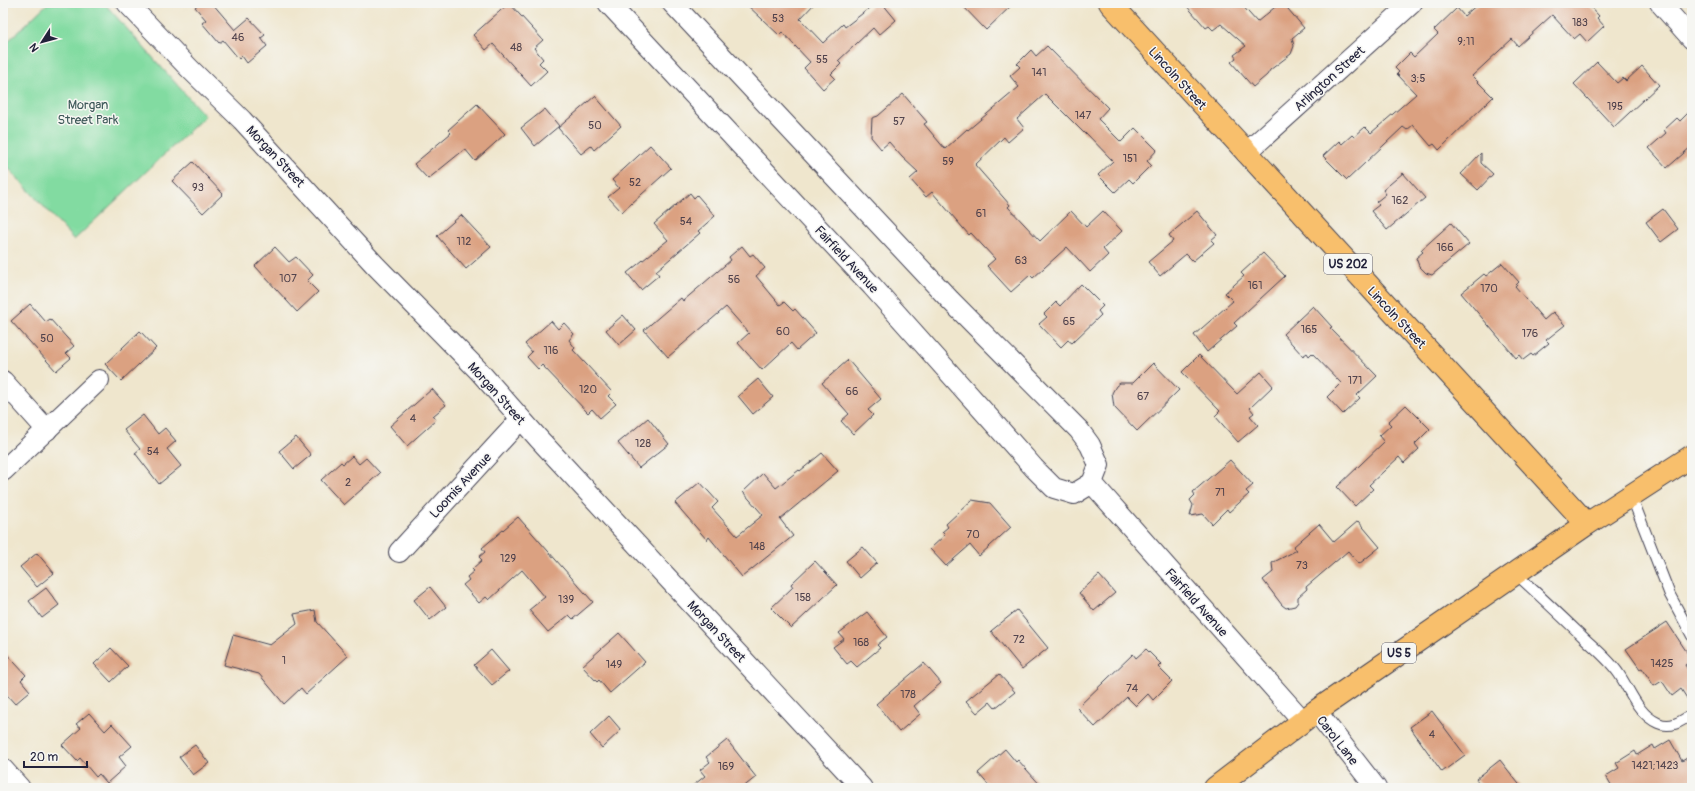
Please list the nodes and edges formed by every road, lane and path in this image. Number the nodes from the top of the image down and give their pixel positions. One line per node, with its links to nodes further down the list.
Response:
1 (127, 3): 11 (street, Morgan Street)
2 (608, 3): 15 (street, Fairfield Avenue)
3 (672, 3): 15 (street)
4 (1110, 3): 8 (main road, Lincoln Street / US 202)
5 (1412, 3): 8 (street, Arlington Street)
6 (1660, 3): 7 (street)
7 (1692, 39)
8 (1246, 153): 17 (main road, Lincoln Street / US 202)
9 (99, 380): 12 (street)
10 (3, 381): 12 (street)
11 (521, 419): 18 (street, Loomis Avenue); 25 (street, Morgan Street)
12 (47, 430): 14 (street)
13 (1692, 456): 16 (main road, US 5)
14 (3, 471)
15 (1092, 483): 22 (street, Fairfield Avenue)
16 (1631, 495): 17 (main road, US 5); 20 (lane)
17 (1587, 524): 19 (main road, US 5)
18 (399, 552)
19 (1515, 573): 21 (lane); 22 (main road, US 5)
20 (1692, 636)
21 (1692, 714)
22 (1309, 715): 26 (main road, US 5); 27 (street, Carol Lane)
23 (3, 769): 24 (street)
24 (20, 788)
25 (862, 788)
26 (1215, 788)
27 (1376, 788)

